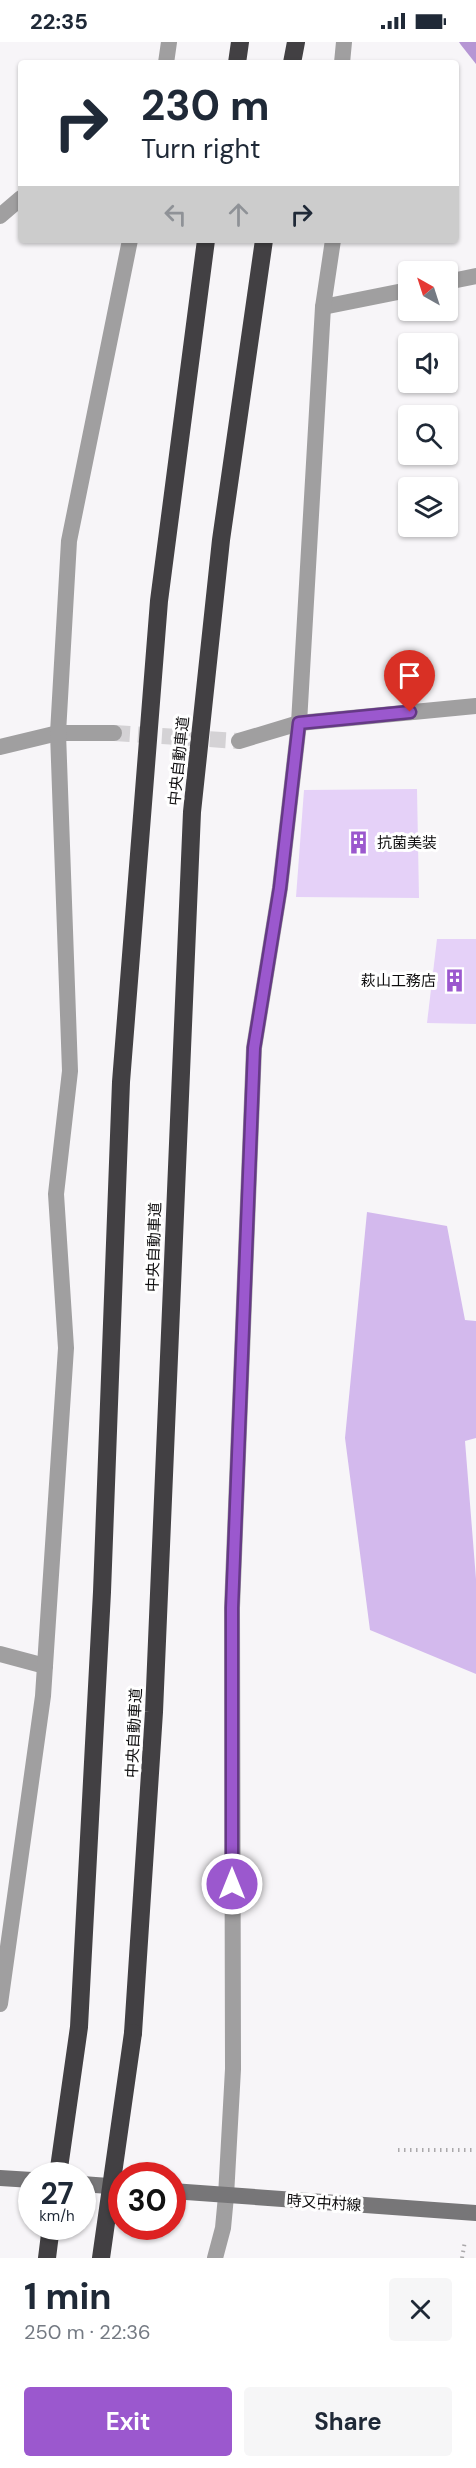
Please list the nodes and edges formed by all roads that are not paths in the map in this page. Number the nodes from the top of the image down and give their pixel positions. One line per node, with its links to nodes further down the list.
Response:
1 (169, 42): 5 (street)
2 (240, 42): 6 (highway)
3 (296, 42): 7 (highway)
4 (344, 42): 8 (street)
5 (165, 60)
6 (237, 60)
7 (293, 60)
8 (342, 60)
9 (18, 201): 10 (street)
10 (0, 216)
11 (129, 243): 21 (street)
12 (206, 243): 28 (highway, 中央自動車道)
13 (264, 243): 36 (highway, 中央自動車道, bridge)
14 (333, 243): 18 (street)
15 (476, 276): 16 (street)
16 (458, 280)
17 (398, 292): 18 (street)
18 (323, 307): 20 (street)
19 (476, 706): 20 (street)
20 (299, 723): 23 (street); 32 (street)
21 (58, 733): 22 (street); 24 (street); 26 (street)
22 (114, 733)
23 (239, 741)
24 (0, 747)
25 (0, 1654): 26 (street)
26 (45, 1666): 27 (street)
27 (0, 2004)
28 (60, 2162)
29 (0, 2178): 30 (main road)
30 (18, 2179)
31 (186, 2193): 32 (main road, 時又中村線)
32 (226, 2196): 33 (main road, 時又中村線); 37 (street)
33 (476, 2213)
34 (49, 2240): 35 (highway)
35 (47, 2257)
36 (101, 2258)
37 (215, 2258)

